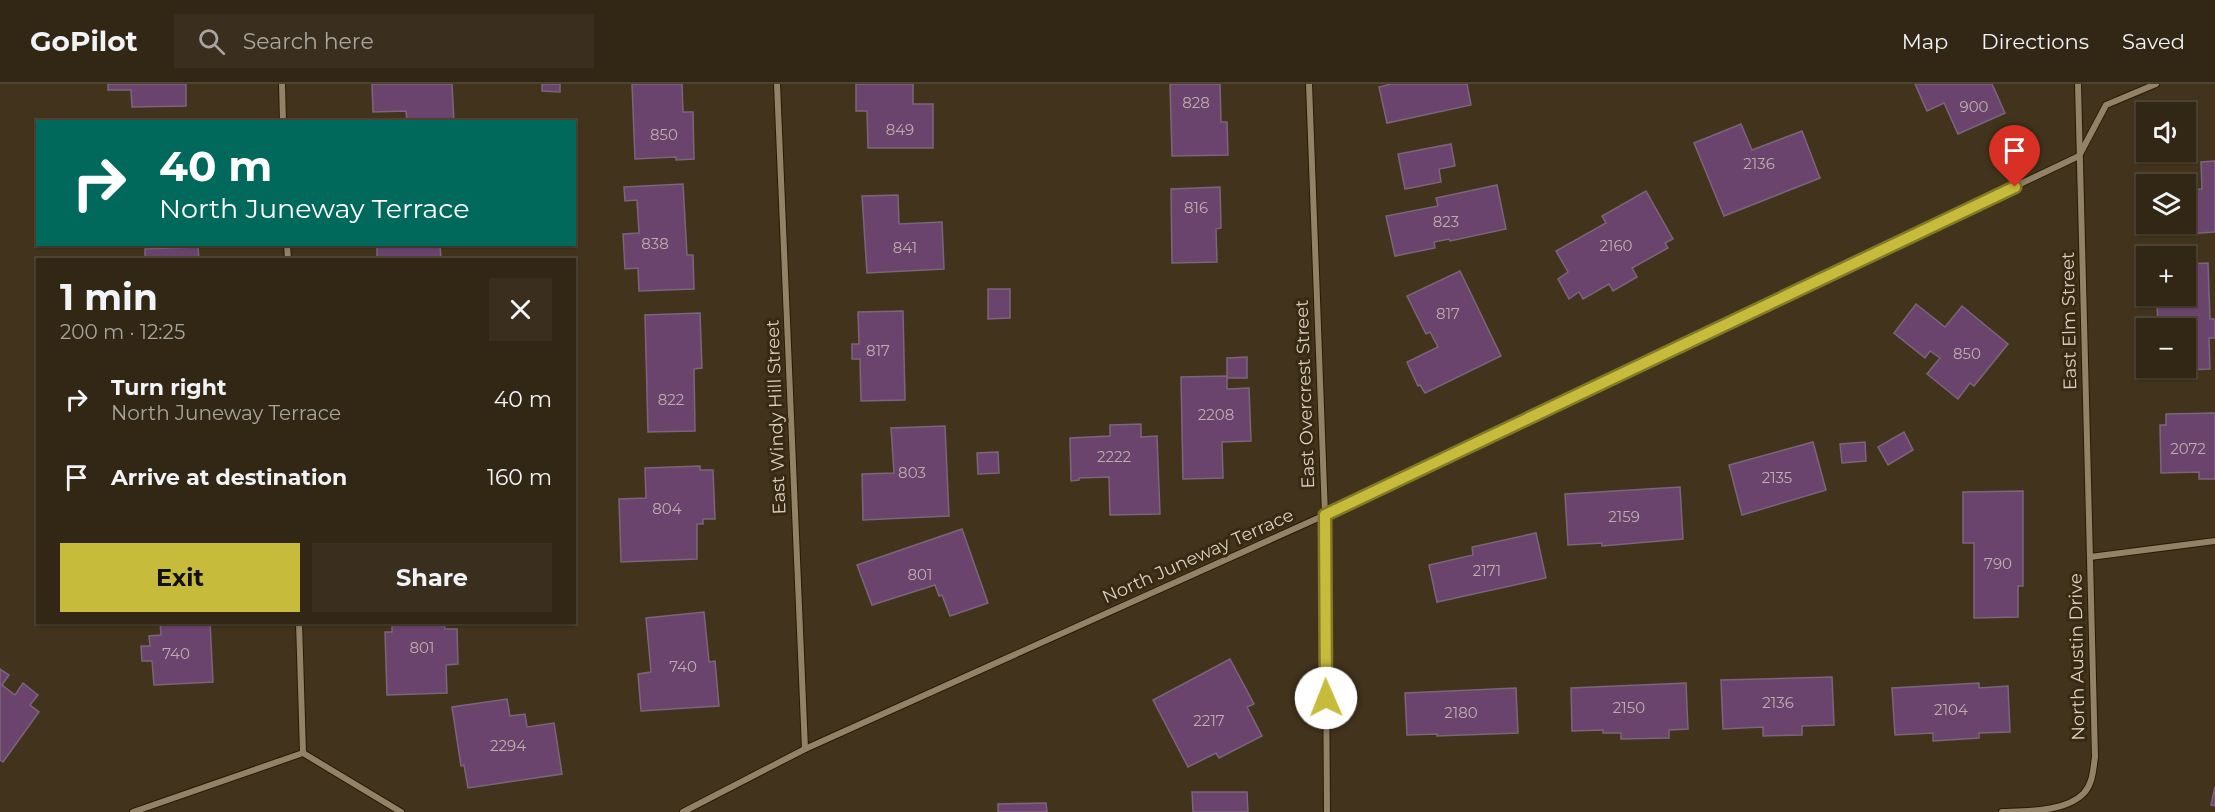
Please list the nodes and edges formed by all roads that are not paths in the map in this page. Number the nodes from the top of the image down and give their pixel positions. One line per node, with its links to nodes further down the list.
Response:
1 (282, 84): 6 (street)
2 (777, 84): 12 (street, East Windy Hill Street)
3 (1309, 84): 8 (street, East Overcrest Street)
4 (2078, 84): 7 (street, East Elm Street)
5 (2156, 84): 7 (street)
6 (283, 120)
7 (2079, 156): 8 (street, North Juneway Terrace); 10 (street, East Elm Street)
8 (1325, 515): 12 (street, North Juneway Terrace); 17 (street, East Overcrest Street)
9 (2215, 541): 10 (street, North Austin Drive)
10 (2090, 557): 18 (street, North Austin Drive)
11 (299, 624): 13 (street)
12 (805, 749): 16 (street, North Juneway Terrace)
13 (303, 753): 14 (street); 15 (street)
14 (133, 812)
15 (401, 812)
16 (683, 812)
17 (1327, 812)
18 (2002, 812)

